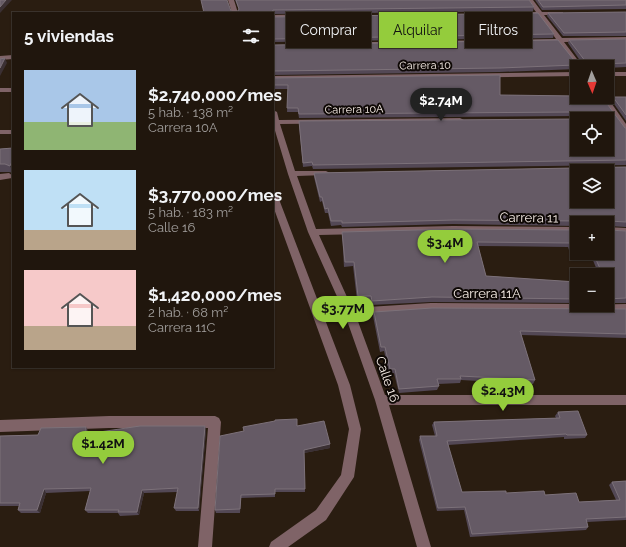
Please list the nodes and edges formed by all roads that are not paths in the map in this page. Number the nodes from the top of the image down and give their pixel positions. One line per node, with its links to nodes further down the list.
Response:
1 (231, 0): 3 (street)
2 (530, 0): 6 (street)
3 (235, 12)
4 (571, 13): 6 (street)
5 (532, 14): 6 (street)
6 (540, 14): 10 (street)
7 (274, 17): 8 (street)
8 (286, 17)
9 (626, 39): 10 (street)
10 (559, 40): 11 (street); 14 (street)
11 (371, 44)
12 (12, 57): 13 (street)
13 (0, 58)
14 (575, 60)
15 (570, 74): 18 (street, Carrera 10)
16 (614, 74): 17 (street)
17 (626, 74)
18 (274, 78)
19 (0, 90): 20 (street)
20 (12, 90)
21 (608, 104): 24 (street)
22 (274, 117): 23 (street, Carrera 10A); 29 (street, Calle 16)
23 (464, 120)
24 (623, 120): 25 (street)
25 (626, 129)
26 (0, 132): 27 (street)
27 (12, 132)
28 (337, 173): 29 (street)
29 (292, 174): 36 (street, Calle 16)
30 (0, 176): 31 (street)
31 (9, 176)
32 (274, 197): 43 (street)
33 (570, 230): 36 (street, Carrera 11)
34 (614, 230): 35 (street)
35 (626, 231)
36 (313, 232): 38 (street, Calle 16)
37 (626, 308): 38 (street, Carrera 11A)
38 (349, 312): 39 (street, Calle 16)
39 (381, 400): 40 (street); 44 (street, Calle 16)
40 (626, 400)
41 (0, 426): 42 (street)
42 (205, 547)
43 (276, 547)
44 (424, 547)

